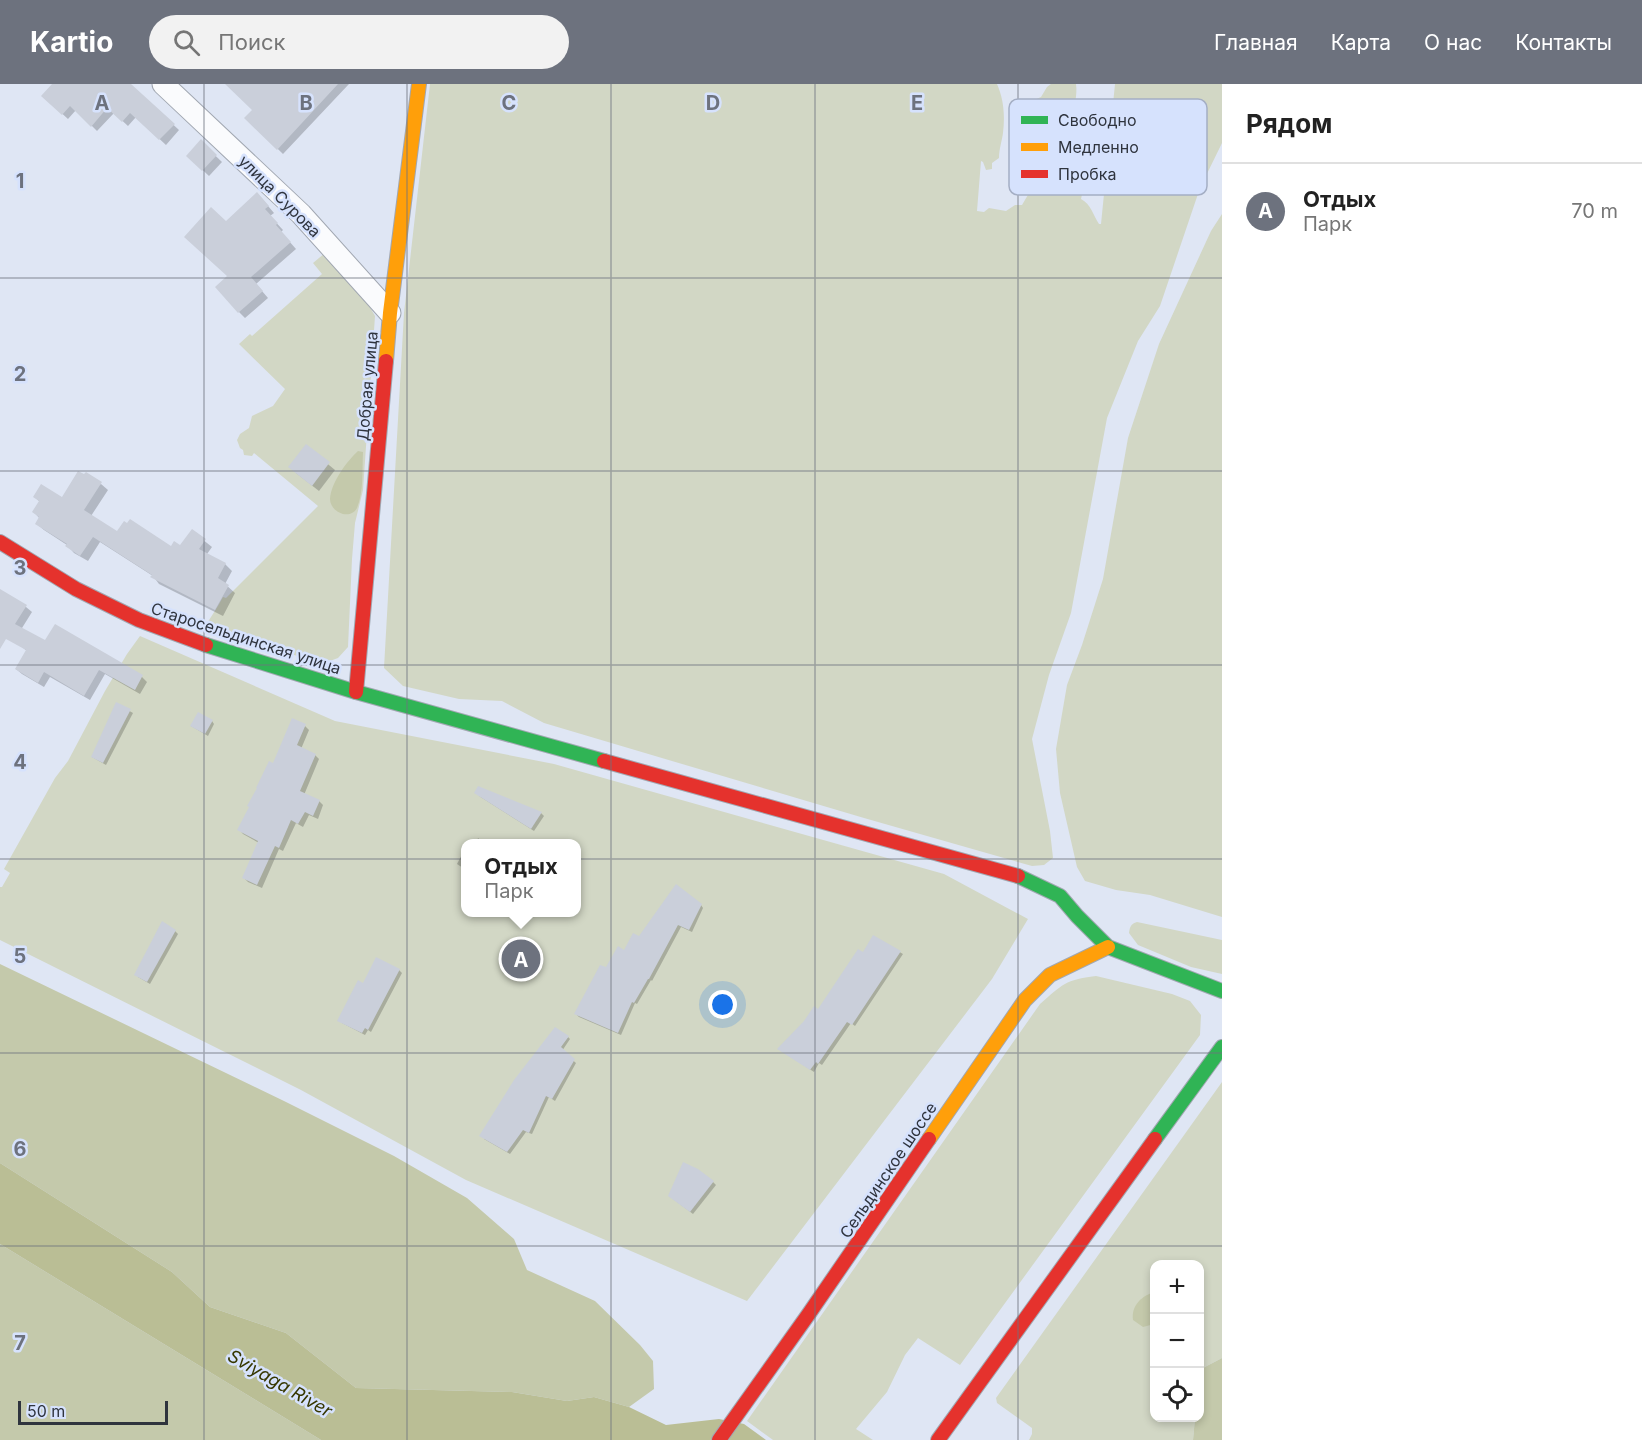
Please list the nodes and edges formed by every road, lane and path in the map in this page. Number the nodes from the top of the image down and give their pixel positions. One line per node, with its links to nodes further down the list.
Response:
1 (163, 84): 3 (street, улица Сурова)
2 (419, 84): 3 (street, Добрая улица)
3 (390, 313): 5 (street, Добрая улица)
4 (0, 542): 5 (street, Старосельдинская улица)
5 (357, 692): 6 (street, Старосельдинская улица)
6 (1108, 947): 7 (street); 9 (street, Сельдинское шоссе)
7 (1222, 991)
8 (1222, 1047): 10 (street)
9 (719, 1440)
10 (938, 1440)

